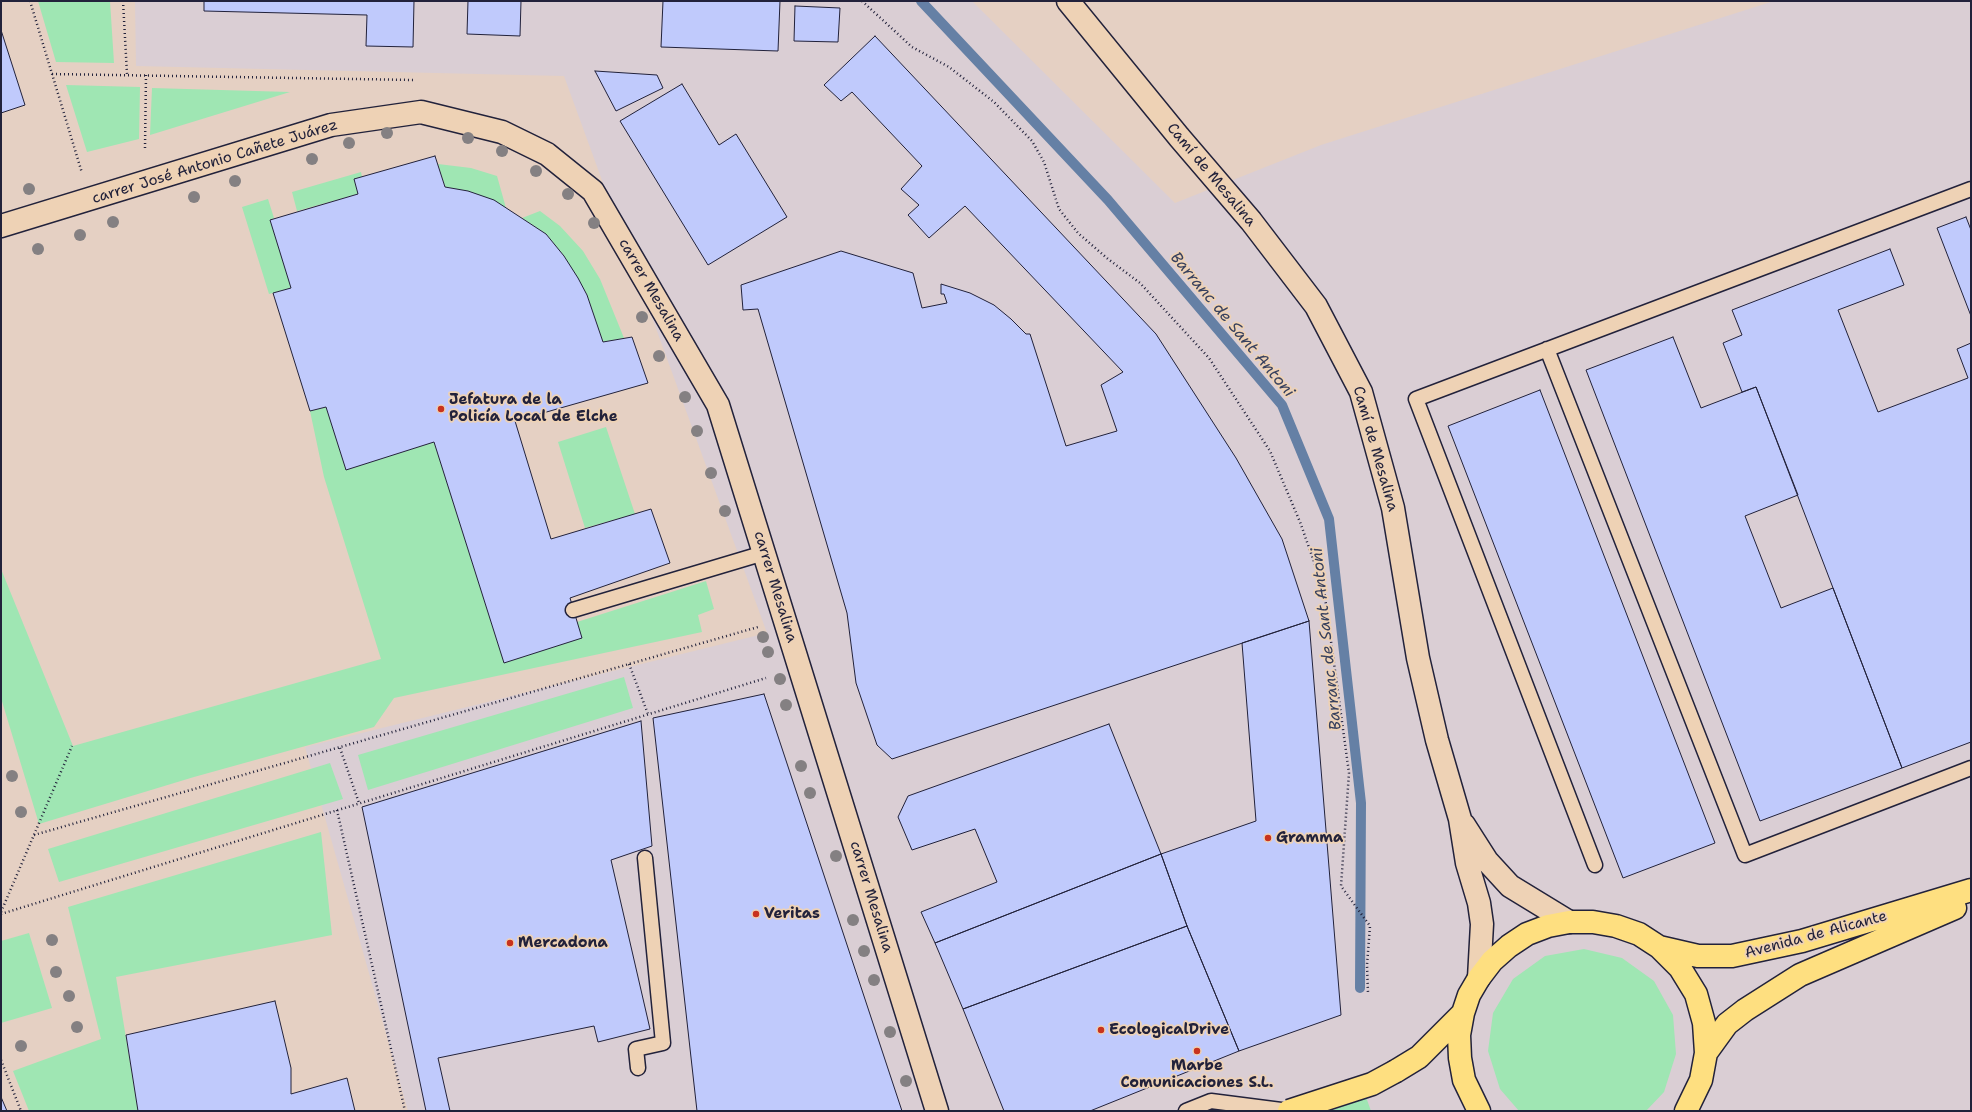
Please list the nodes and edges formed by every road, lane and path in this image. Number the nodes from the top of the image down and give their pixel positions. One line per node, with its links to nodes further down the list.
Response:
1 (30, 1): 5 (path)
2 (123, 1): 6 (path)
3 (862, 1): 36 (path)
4 (1068, 1): 26 (street, Camí de Mesalina)
5 (52, 74): 6 (path); 12 (path)
6 (127, 74): 7 (path)
7 (146, 75): 8 (path); 10 (path)
8 (415, 80)
9 (502, 132): 12 (street, carrer José Antonio Cañete Juárez); 15 (street, carrer Mesalina)
10 (146, 148)
11 (1971, 189): 14 (lane)
12 (90, 199): 13 (street, carrer José Antonio Cañete Juárez)
13 (1, 226)
14 (1547, 349): 23 (lane); 29 (lane)
15 (764, 553): 16 (lane); 43 (street, carrer Mesalina)
16 (573, 610)
17 (764, 626): 18 (path)
18 (629, 664): 20 (path); 22 (path)
19 (766, 678): 20 (path)
20 (648, 715): 24 (path)
21 (72, 746): 27 (path)
22 (340, 748): 24 (path); 27 (path)
23 (1971, 768)
24 (359, 803): 25 (path)
25 (337, 810): 32 (path); 42 (path)
26 (1460, 819): 33 (street, Camí de Mesalina); 35 (street, Camí de Mesalina)
27 (34, 835): 32 (path)
28 (646, 858): 40 (lane)
29 (1595, 865)
30 (1971, 890): 34 (highway, Avenida de Alicante)
31 (1971, 901): 38 (highway, Avenida de Alicante)
32 (1, 913)
33 (1569, 922): 34 (highway); 35 (highway)
34 (1659, 947): 38 (highway)
35 (1479, 978): 37 (highway)
36 (1368, 993)
37 (1463, 1013): 45 (highway, bridge); 46 (highway)
38 (1706, 1053): 47 (highway)
39 (1, 1060): 41 (path)
40 (638, 1068)
41 (21, 1111)
42 (405, 1111)
43 (937, 1111)
44 (1186, 1111): 45 (lane)
45 (1289, 1111)
46 (1479, 1111)
47 (1686, 1111)

